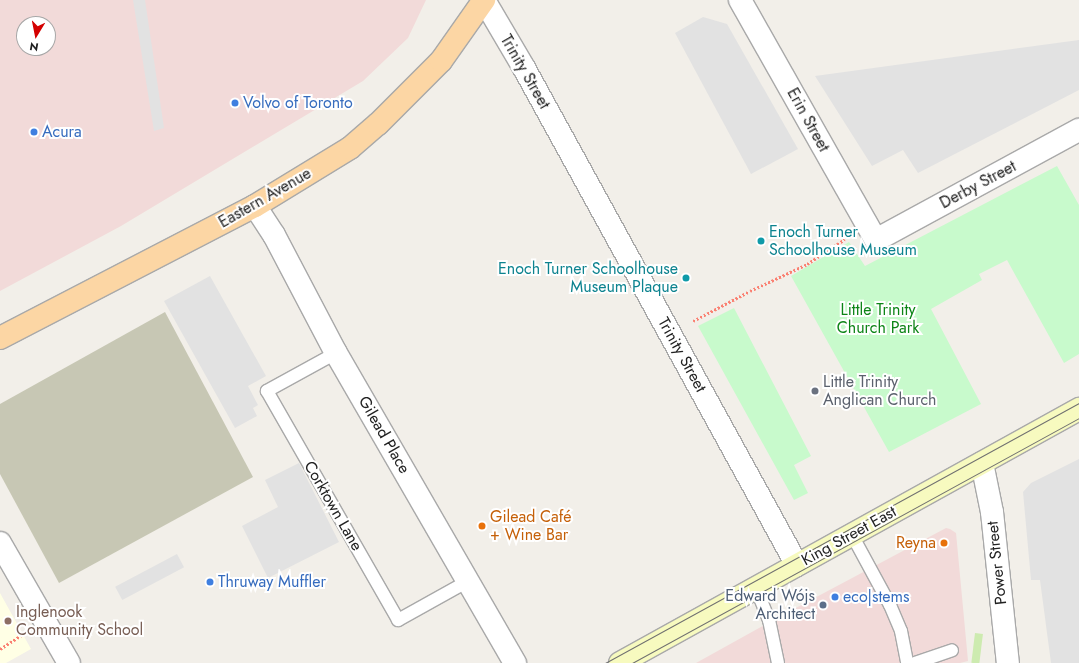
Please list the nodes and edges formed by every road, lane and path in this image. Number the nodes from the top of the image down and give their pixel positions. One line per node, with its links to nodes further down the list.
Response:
1 (484, 0): 4 (main road, Eastern Avenue); 14 (street, Trinity Street)
2 (740, 0): 6 (street, Erin Street)
3 (1079, 130): 6 (street, Derby Street)
4 (255, 206): 8 (main road, Eastern Avenue); 9 (street, Gilead Place)
5 (848, 237): 7 (path)
6 (876, 240)
7 (690, 323)
8 (0, 338)
9 (336, 353): 15 (street, Gilead Place); 15 (lane, Corktown Lane)
10 (1079, 409): 11 (main road, King Street East)
11 (982, 463): 12 (main road, King Street East); 26 (street, Power Street)
12 (852, 535): 14 (main road, King Street East); 24 (lane)
13 (0, 543): 20 (street)
14 (797, 565): 16 (main road, King Street East)
15 (468, 580): 21 (street, Gilead Place)
16 (756, 588): 22 (main road, King Street East); 23 (lane)
17 (27, 632): 18 (path)
18 (0, 649)
19 (952, 650): 25 (lane)
20 (69, 663)
21 (515, 663)
22 (620, 663)
23 (778, 663)
24 (907, 663)
25 (916, 663)
26 (1008, 663)

